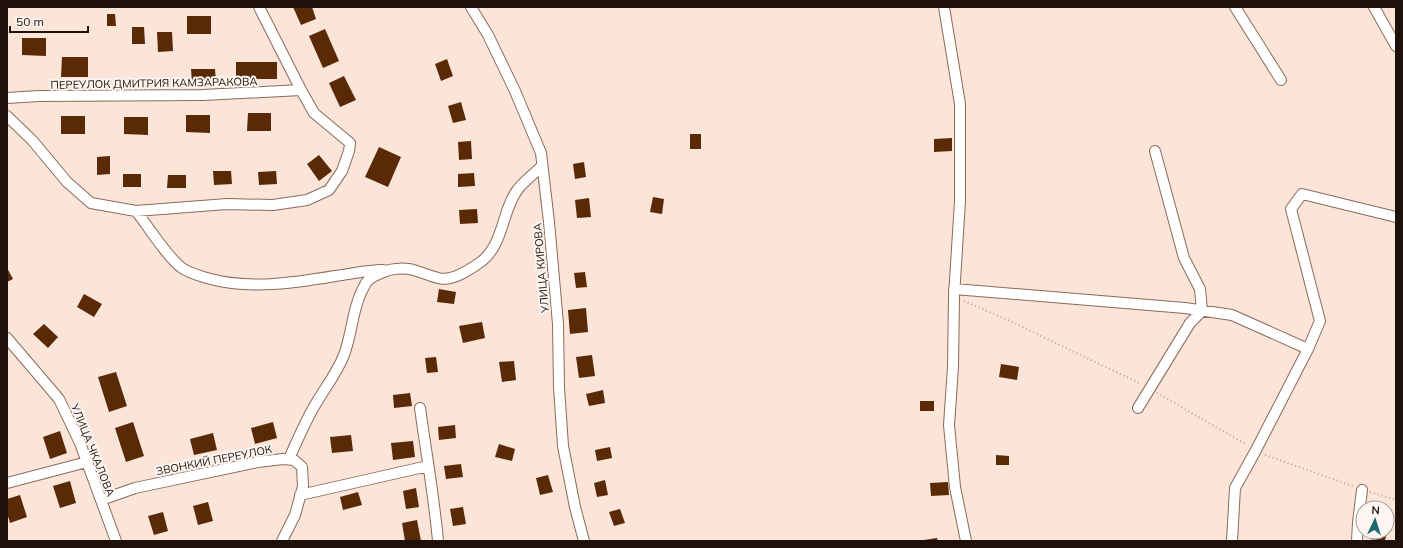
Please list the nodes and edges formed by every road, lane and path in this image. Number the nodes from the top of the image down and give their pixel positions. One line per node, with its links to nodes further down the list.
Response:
1 (259, 7): 8 (street)
2 (471, 7): 12 (street, УЛИЦА КИРОВА)
3 (944, 7): 16 (street)
4 (1235, 7): 7 (street)
5 (1374, 7): 6 (street)
6 (1396, 46)
7 (1282, 80)
8 (300, 90): 9 (street, ПЕРЕУЛОК ДМИТРИЯ КАМЗАРАКОВА); 13 (street)
9 (7, 98)
10 (7, 116): 13 (street)
11 (1154, 152): 17 (street)
12 (542, 166): 15 (street); 35 (street, УЛИЦА КИРОВА)
13 (136, 211): 15 (street)
14 (1396, 217): 19 (street)
15 (390, 270): 24 (street)
16 (954, 292): 17 (street); 20 (path); 36 (street)
17 (1202, 311): 19 (street); 20 (street)
18 (7, 338): 25 (street, УЛИЦА ЧКАЛОВА)
19 (1308, 349): 23 (street)
20 (1150, 389): 22 (street); 23 (path)
21 (420, 408): 26 (street)
22 (1138, 408)
23 (1256, 450): 28 (path); 37 (street)
24 (289, 459): 29 (street, ЗВОНКИЙ ПЕРЕУЛОК); 30 (street, ЗВОНКИЙ ПЕРЕУЛОК)
25 (87, 462): 27 (street); 30 (street, УЛИЦА ЧКАЛОВА)
26 (428, 466): 29 (street); 34 (street)
27 (7, 482)
28 (1362, 490): 31 (path); 38 (street)
29 (300, 495): 33 (street, ЗВОНКИЙ ПЕРЕУЛОК)
30 (101, 500): 32 (street, УЛИЦА ЧКАЛОВА)
31 (1396, 500)
32 (116, 541)
33 (282, 541)
34 (438, 541)
35 (584, 541)
36 (966, 541)
37 (1232, 541)
38 (1358, 541)

